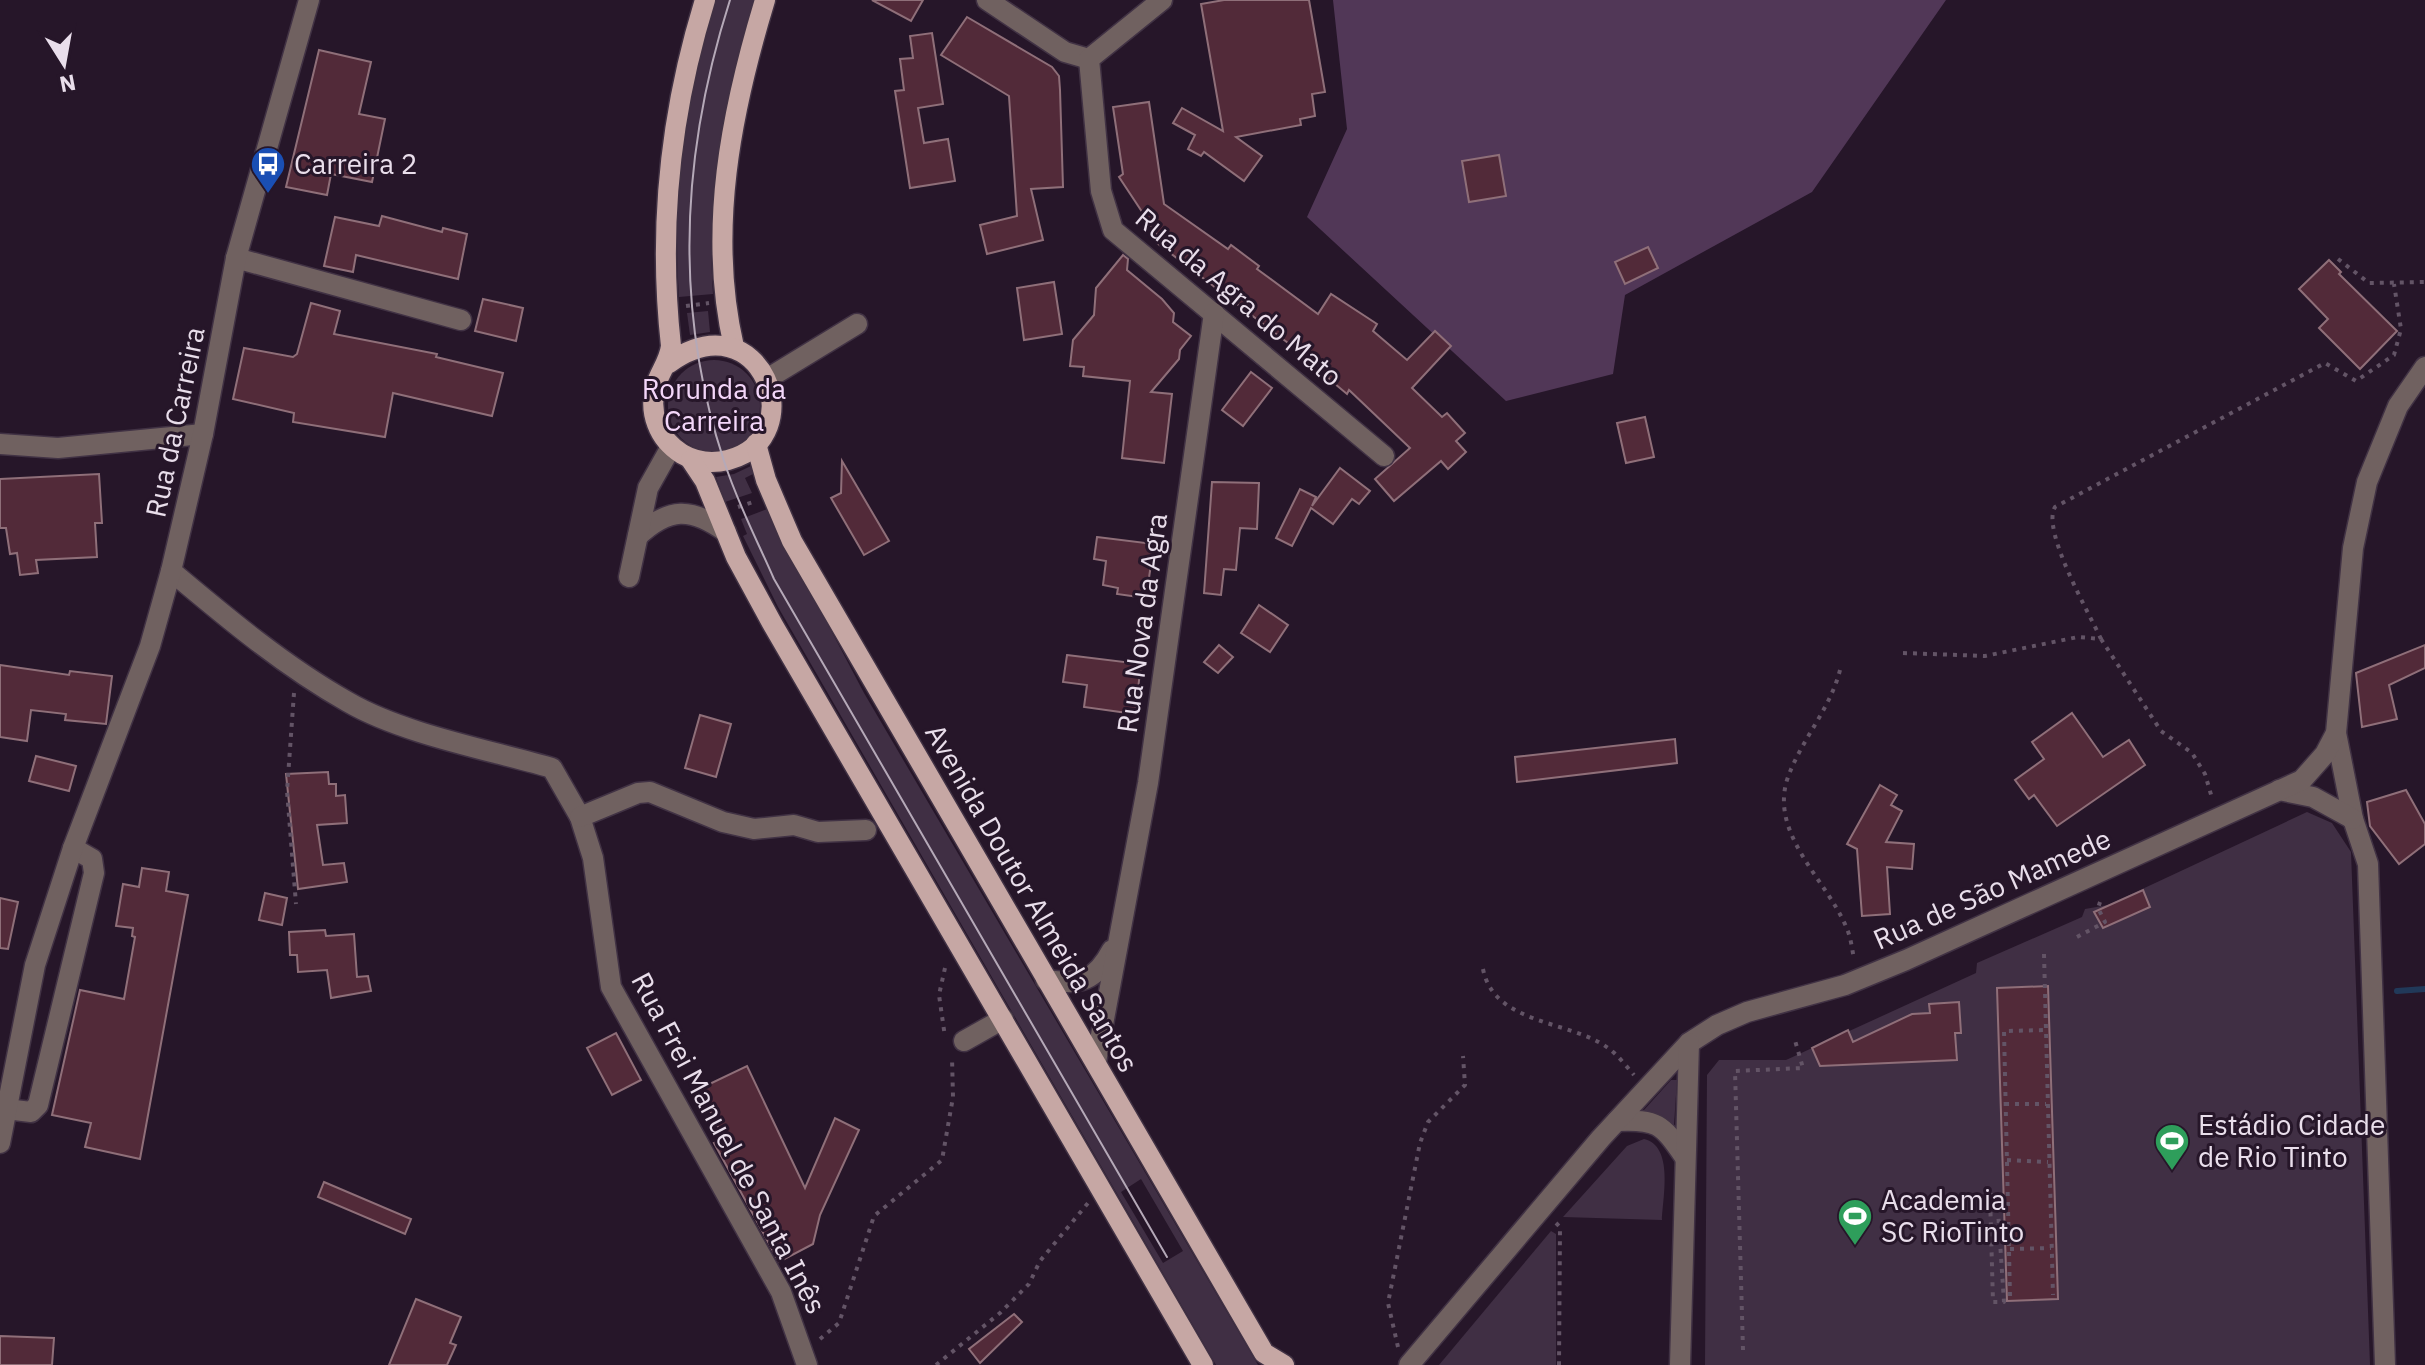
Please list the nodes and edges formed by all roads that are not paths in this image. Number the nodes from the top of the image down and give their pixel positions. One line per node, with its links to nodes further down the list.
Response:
1 (309, 0): 7 (street, Rua da Carreira)
2 (705, 0): 12 (main road)
3 (765, 0): 11 (main road)
4 (987, 0): 6 (street)
5 (1162, 0): 6 (street)
6 (1089, 59): 8 (street, Rua da Agra do Mato)
7 (236, 258): 9 (street); 15 (street, Rua da Carreira)
8 (1214, 313): 19 (street, Rua da Agra do Mato); 31 (street, Rua Nova da Agra)
9 (461, 320)
10 (857, 324): 14 (street)
11 (734, 347): 12 (main road); 14 (main road)
12 (669, 363): 18 (main road)
13 (2425, 367): 25 (street, Rua de São Mamede)
14 (767, 379): 17 (main road)
15 (203, 434): 16 (street); 23 (street, Rua da Carreira)
16 (0, 444)
17 (756, 444): 20 (main road); 34 (main road, Avenida Doutor Almeida Santos)
18 (671, 447): 20 (main road); 22 (street)
19 (1384, 456)
20 (691, 460): 21 (main road)
21 (726, 532): 22 (street); 35 (main road)
22 (638, 536): 24 (street)
23 (171, 571): 27 (street, Rua Frei Manuel de Santa Inês); 30 (street, Rua da Carreira)
24 (629, 577)
25 (2336, 733): 26 (street, Rua de São Mamede); 28 (street)
26 (2279, 790): 28 (street); 36 (street, Rua de São Mamede)
27 (580, 817): 29 (street); 43 (street, Rua Frei Manuel de Santa Inês)
28 (2353, 819): 48 (street)
29 (866, 830)
30 (73, 848): 32 (street, Rua da Carreira); 33 (street)
31 (1118, 940): 34 (street, Rua Nova da Agra); 38 (street, Rua Nova da Agra)
32 (35, 965): 33 (street); 39 (street, Rua da Carreira)
33 (70, 973): 39 (street)
34 (1046, 980): 38 (main road, Avenida Doutor Almeida Santos)
35 (1003, 1019): 37 (street); 45 (main road)
36 (1689, 1043): 40 (street, Rua de São Mamede); 42 (street)
37 (954, 1045)
38 (1096, 1062): 46 (main road, Avenida Doutor Almeida Santos)
39 (6, 1109): 41 (street, Rua da Carreira)
40 (1617, 1121): 42 (street); 44 (street, Rua de São Mamede)
41 (0, 1143)
42 (1684, 1156): 47 (street)
43 (805, 1355)
44 (1404, 1359)
45 (1203, 1365)
46 (1284, 1365)
47 (1680, 1365)
48 (2385, 1365)

